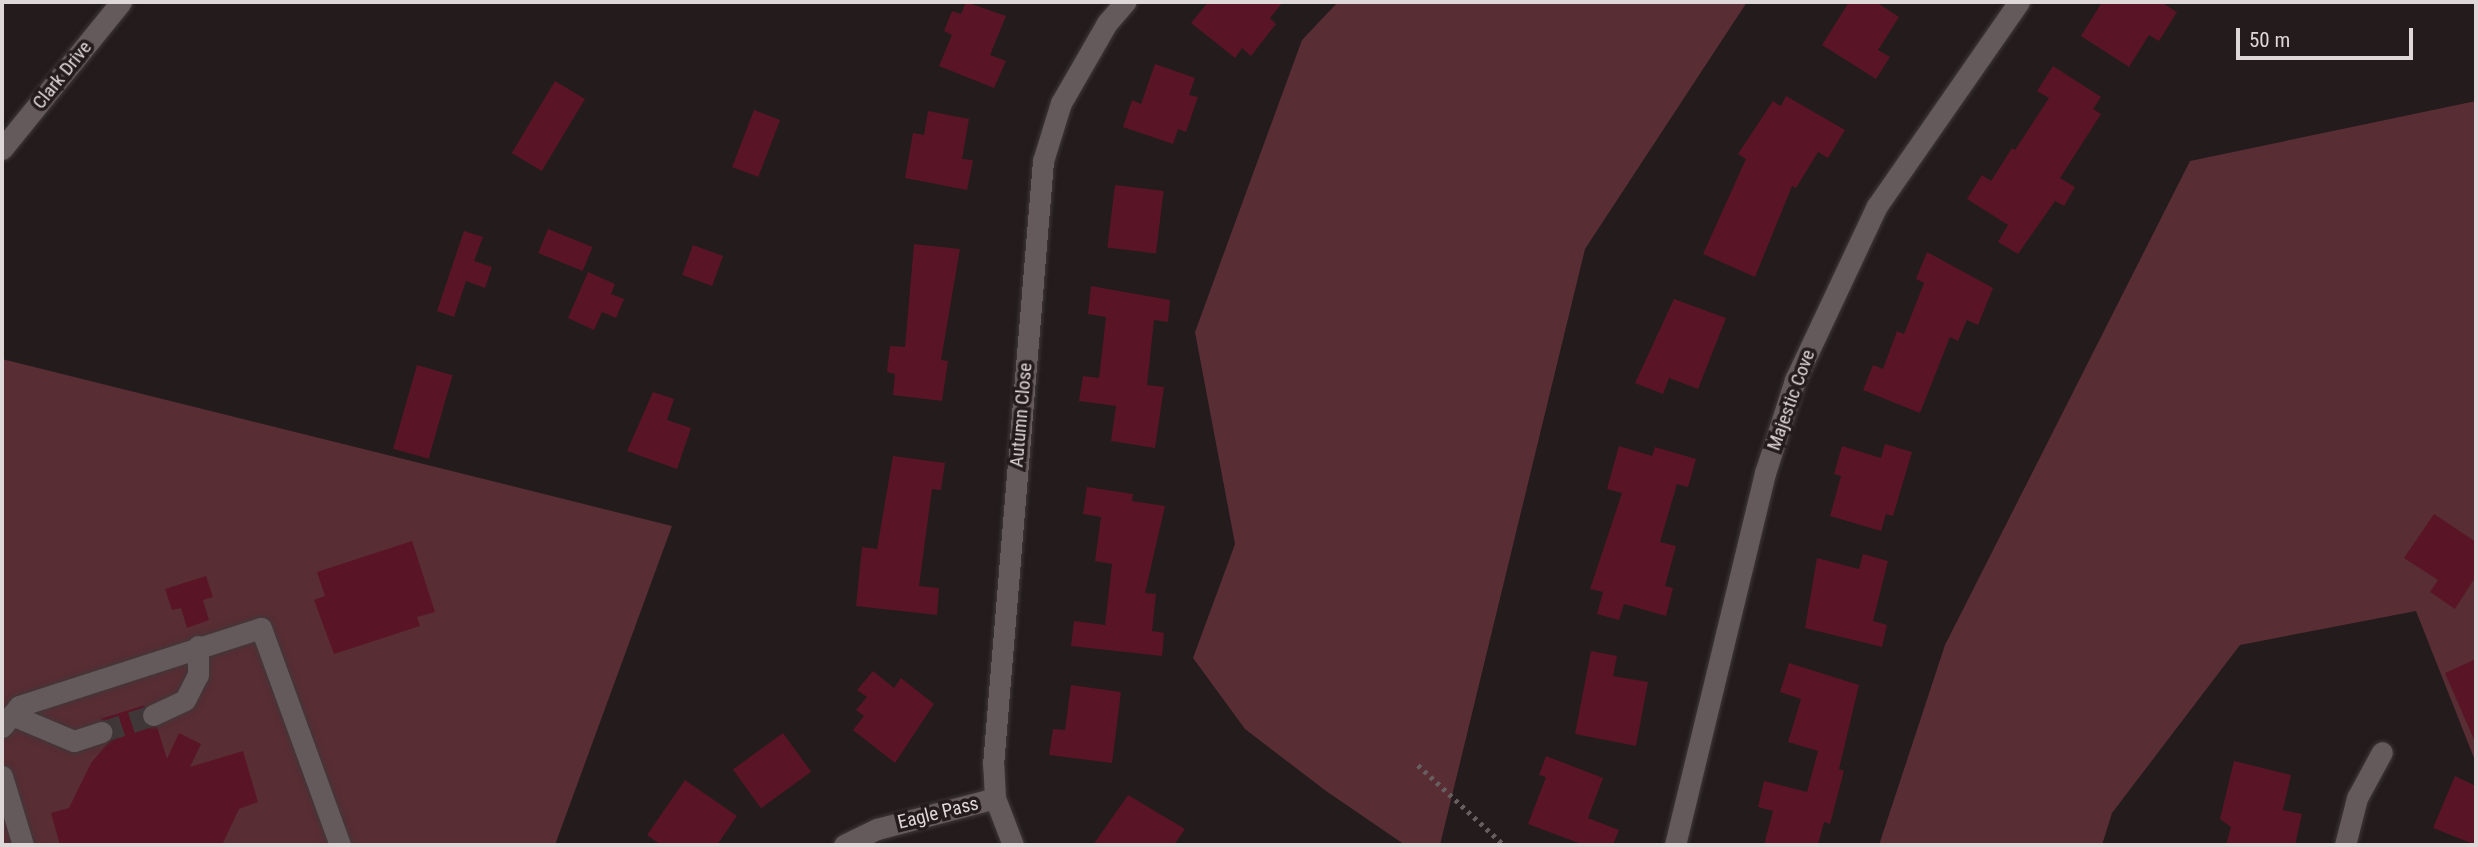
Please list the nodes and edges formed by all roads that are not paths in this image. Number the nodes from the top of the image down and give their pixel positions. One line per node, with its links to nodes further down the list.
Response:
1 (121, 2): 4 (street, Clark Drive)
2 (1125, 2): 11 (street, Autumn Close)
3 (2019, 2): 16 (street, Majestic Cove)
4 (2, 149)
5 (198, 646): 6 (street); 7 (street); 13 (street)
6 (153, 715)
7 (7, 721): 8 (street)
8 (102, 732)
9 (2382, 752): 17 (street)
10 (2, 776): 12 (street)
11 (995, 798): 14 (street, Eagle Pass); 15 (street, Autumn Close)
12 (23, 845)
13 (340, 845)
14 (844, 845)
15 (1013, 845)
16 (1675, 845)
17 (2345, 845)

